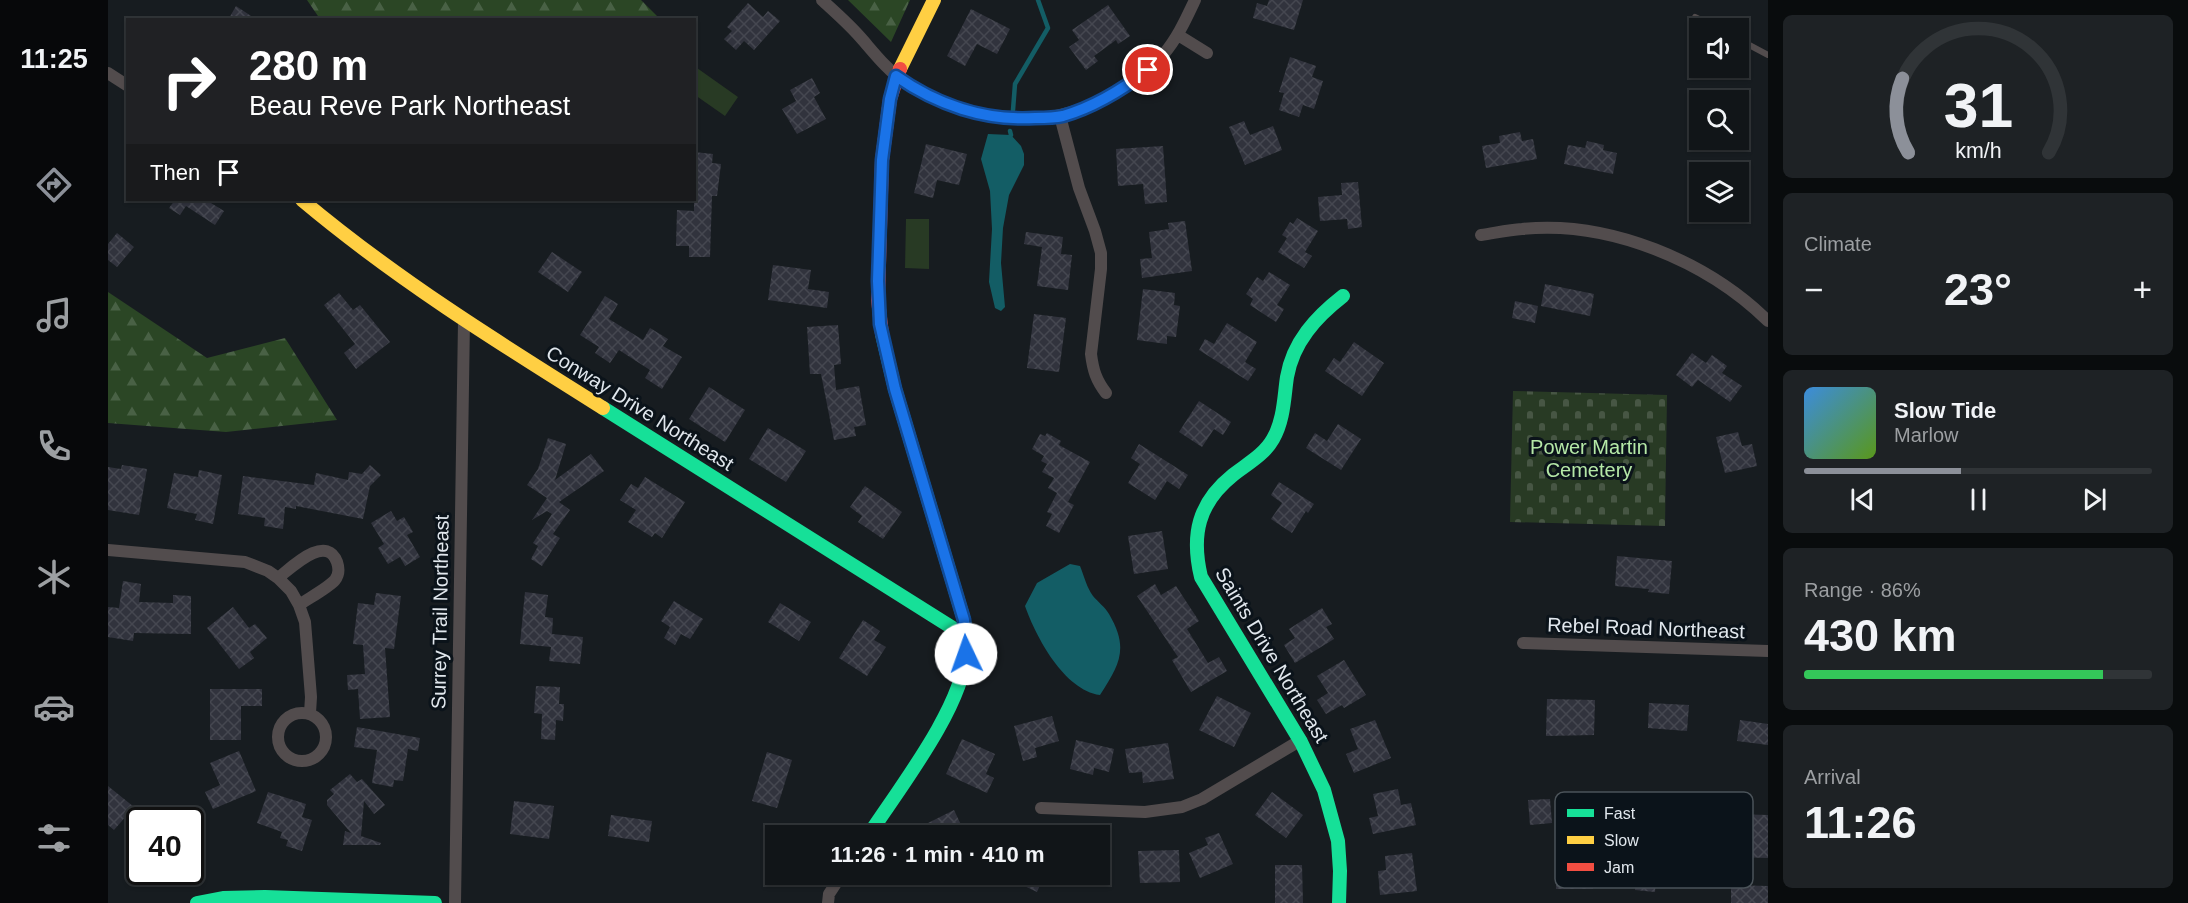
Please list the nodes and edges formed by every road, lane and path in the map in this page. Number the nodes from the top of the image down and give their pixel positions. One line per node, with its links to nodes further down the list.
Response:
1 (822, 0): 9 (street)
2 (934, 0): 9 (street)
3 (1195, 0): 4 (street)
4 (1178, 35): 6 (street); 11 (street)
5 (1749, 45): 7 (lane)
6 (1207, 53)
7 (1768, 55)
8 (108, 73): 10 (street)
9 (896, 76): 11 (street); 21 (street)
10 (126, 85)
11 (1060, 117): 17 (street)
12 (303, 201): 15 (street, Conway Drive Northeast)
13 (1481, 235): 16 (street)
14 (1343, 296): 25 (street, Saints Drive Northeast)
15 (464, 321): 21 (street, Conway Drive Northeast); 31 (street, Surrey Trail Northeast)
16 (1768, 321)
17 (1106, 393)
18 (108, 550): 19 (street)
19 (279, 578): 20 (street); 20 (street)
20 (299, 605): 24 (street)
21 (967, 637): 27 (street)
22 (1523, 643): 23 (street, Rebel Road Northeast)
23 (1768, 651)
24 (310, 713): 24 (street)
25 (1301, 740): 26 (street); 33 (street, Saints Drive Northeast)
26 (1041, 808)
27 (874, 825)
28 (834, 885): 32 (street)
29 (197, 903): 30 (street)
30 (435, 903)
31 (455, 903)
32 (828, 903)
33 (1339, 903)

